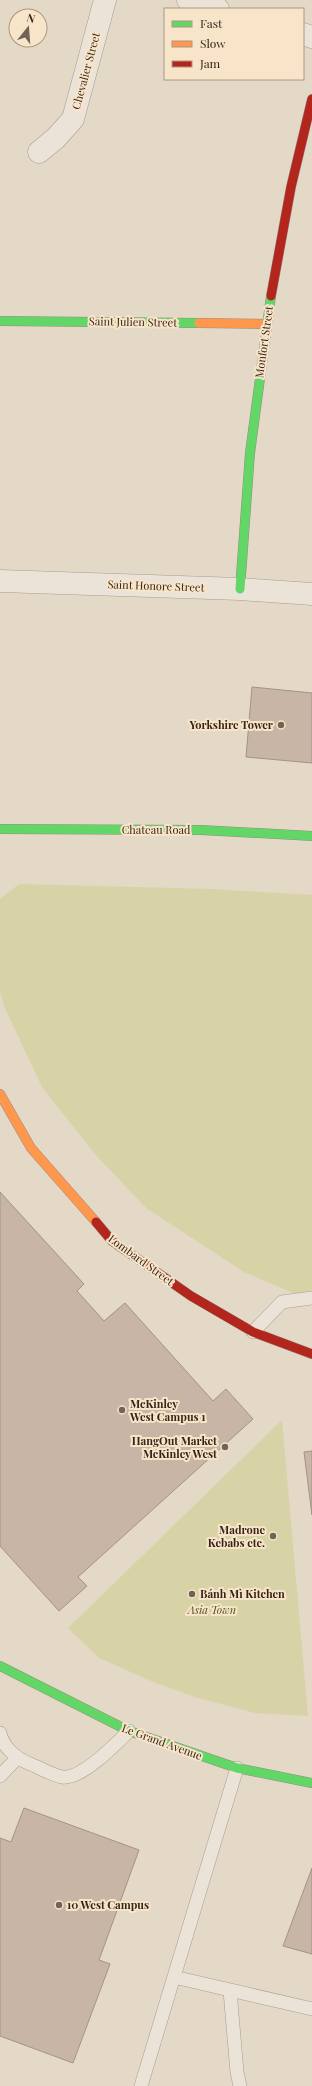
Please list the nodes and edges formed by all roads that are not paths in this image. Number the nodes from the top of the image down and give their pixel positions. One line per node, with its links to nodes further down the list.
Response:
1 (104, 0): 5 (street, Chevalier Street)
2 (188, 0): 3 (street)
3 (215, 8)
4 (312, 99): 7 (street, Monfort Street)
5 (39, 152)
6 (0, 321): 7 (street, Saint Julien Street)
7 (266, 324): 9 (street, Monfort Street)
8 (0, 582): 9 (street, Saint Honore Street)
9 (240, 589): 10 (street, Saint Honore Street)
10 (312, 594)
11 (0, 829): 12 (street, Chateau Road)
12 (312, 836)
13 (0, 1094): 15 (street, Lombard Street)
14 (312, 1298): 15 (lane)
15 (253, 1332): 16 (street, Lombard Street)
16 (312, 1354)
17 (0, 1666): 18 (street, Le Grand Avenue)
18 (129, 1731): 20 (lane); 21 (street, Le Grand Avenue)
19 (0, 1733): 20 (lane)
20 (17, 1758): 22 (lane)
21 (237, 1768): 23 (street, Le Grand Avenue); 24 (lane)
22 (0, 1776)
23 (312, 1783)
24 (174, 1977): 25 (lane); 27 (lane)
25 (230, 1991): 26 (lane); 28 (lane)
26 (312, 2009)
27 (141, 2086)
28 (240, 2086)

